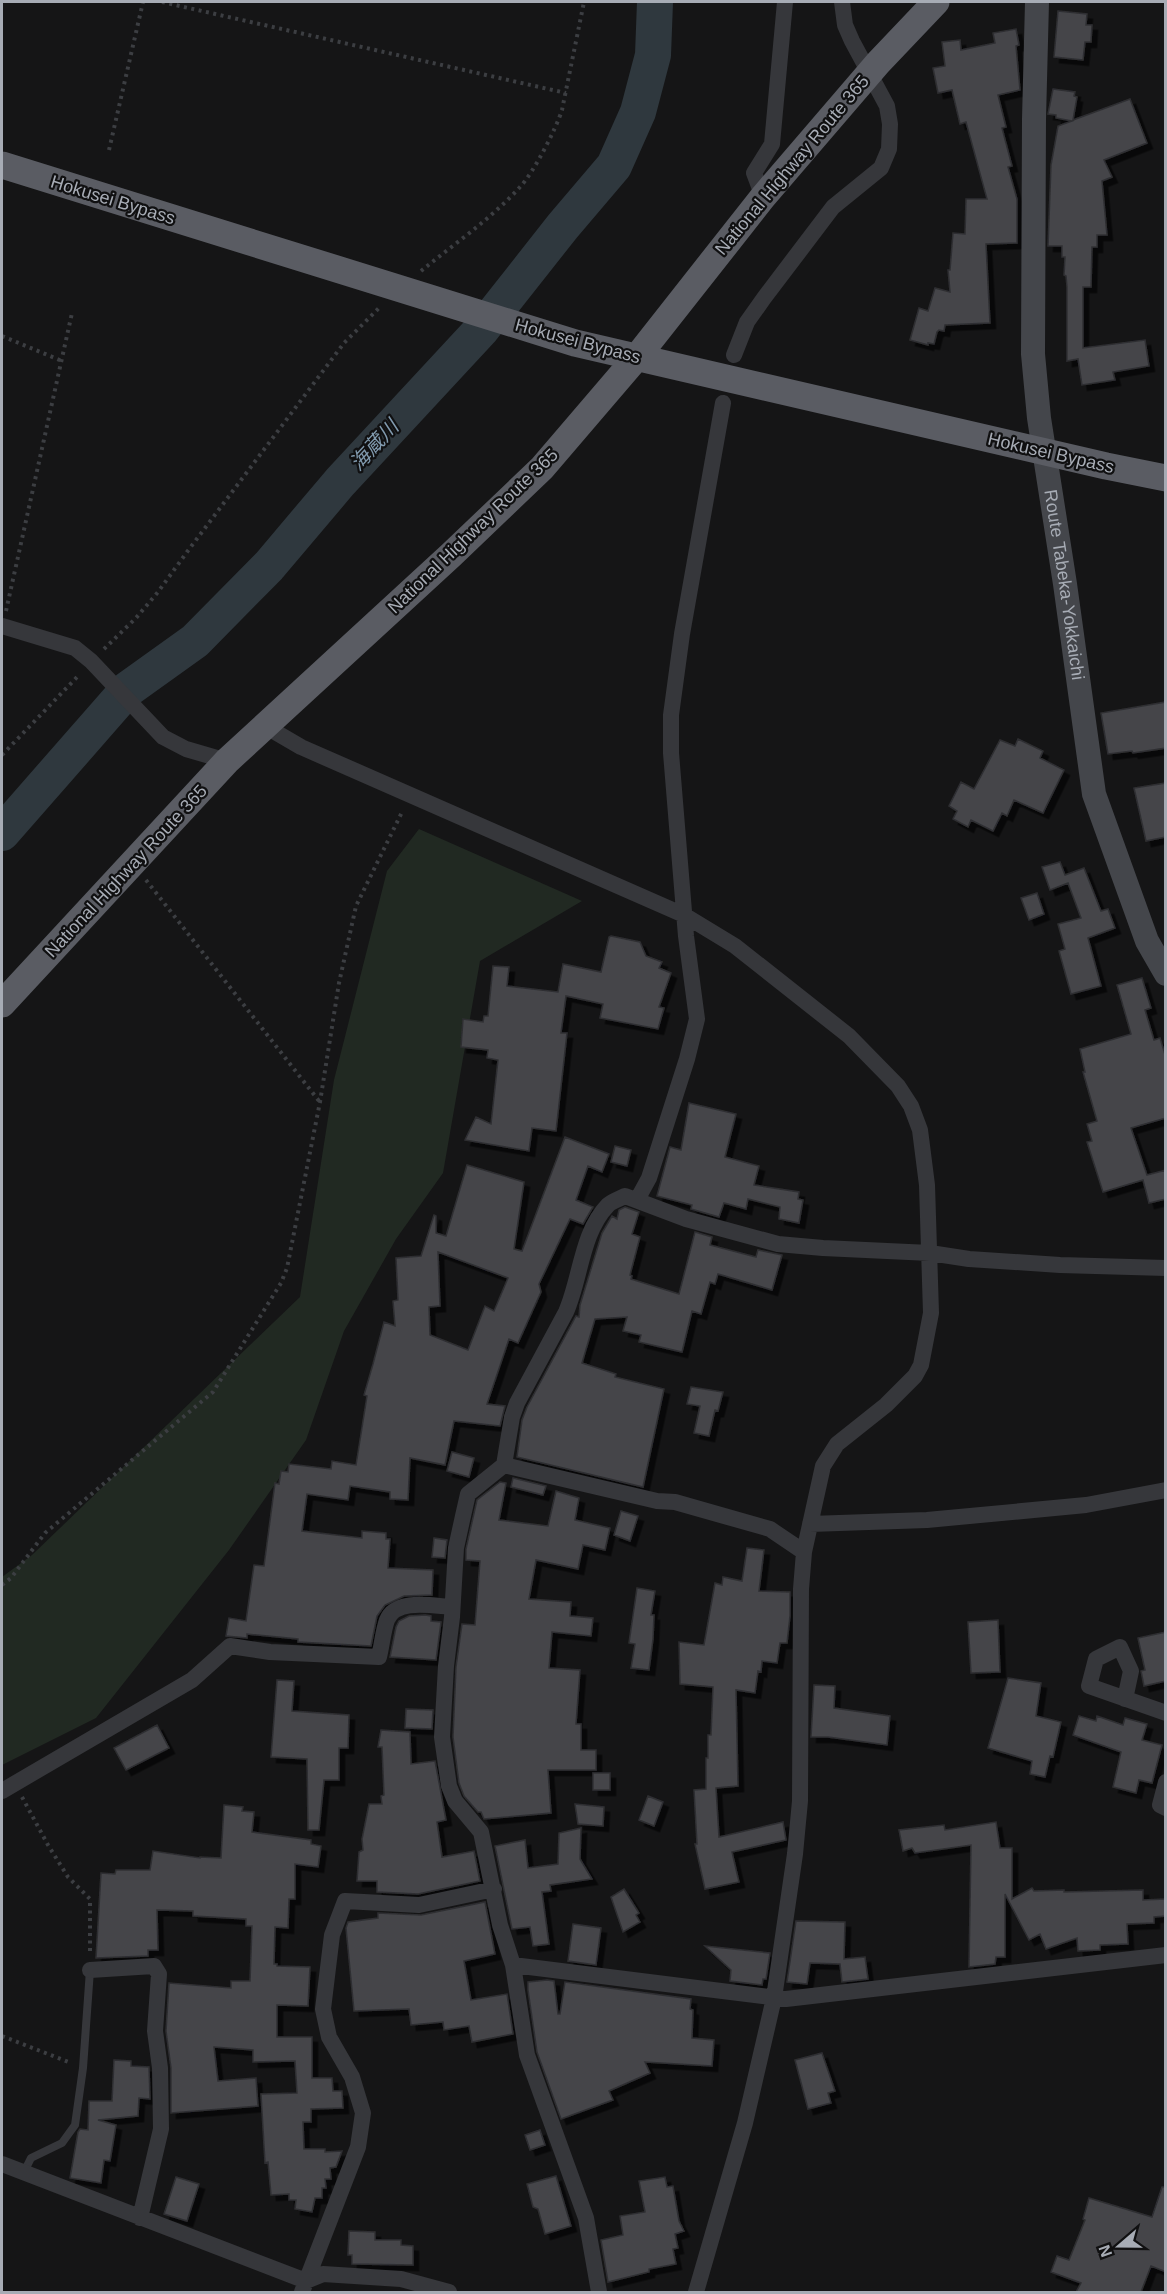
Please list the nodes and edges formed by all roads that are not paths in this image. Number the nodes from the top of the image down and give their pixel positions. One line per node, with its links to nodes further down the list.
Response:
1 (785, 2): 6 (street)
2 (842, 2): 7 (street)
3 (936, 2): 6 (highway, National Highway Route 365)
4 (1037, 2): 15 (main road, Route Tabeka-Yokkaichi)
5 (2, 165): 8 (highway, Hokusei Bypass)
6 (762, 197): 8 (highway, National Highway Route 365)
7 (735, 355)
8 (637, 357): 10 (highway, Hokusei Bypass); 12 (highway, National Highway Route 365)
9 (723, 403): 14 (street)
10 (1166, 478)
11 (2, 626): 13 (street)
12 (266, 726): 13 (highway, National Highway Route 365); 14 (street)
13 (221, 759): 16 (highway, National Highway Route 365)
14 (684, 915): 17 (street); 18 (street)
15 (1166, 974)
16 (2, 1004)
17 (637, 1200): 18 (street); 20 (street)
18 (930, 1253): 19 (street); 22 (street)
19 (1166, 1268)
20 (504, 1465): 23 (street); 24 (street)
21 (1166, 1490): 22 (street)
22 (810, 1524): 23 (street)
23 (804, 1552): 34 (street)
24 (452, 1607): 28 (street); 30 (street)
25 (1125, 1699): 26 (street)
26 (1166, 1713)
27 (1166, 1782): 29 (street)
28 (8, 1787)
29 (1166, 1808)
30 (494, 1889): 32 (street); 38 (street)
31 (1166, 1955): 34 (street)
32 (513, 1965): 34 (street); 40 (street)
33 (90, 1970): 36 (lane); 37 (street)
34 (774, 1998): 41 (street)
35 (2, 2164): 36 (street)
36 (24, 2172): 37 (street)
37 (140, 2218): 38 (street)
38 (304, 2287): 39 (street)
39 (449, 2292)
40 (599, 2292)
41 (696, 2292)

